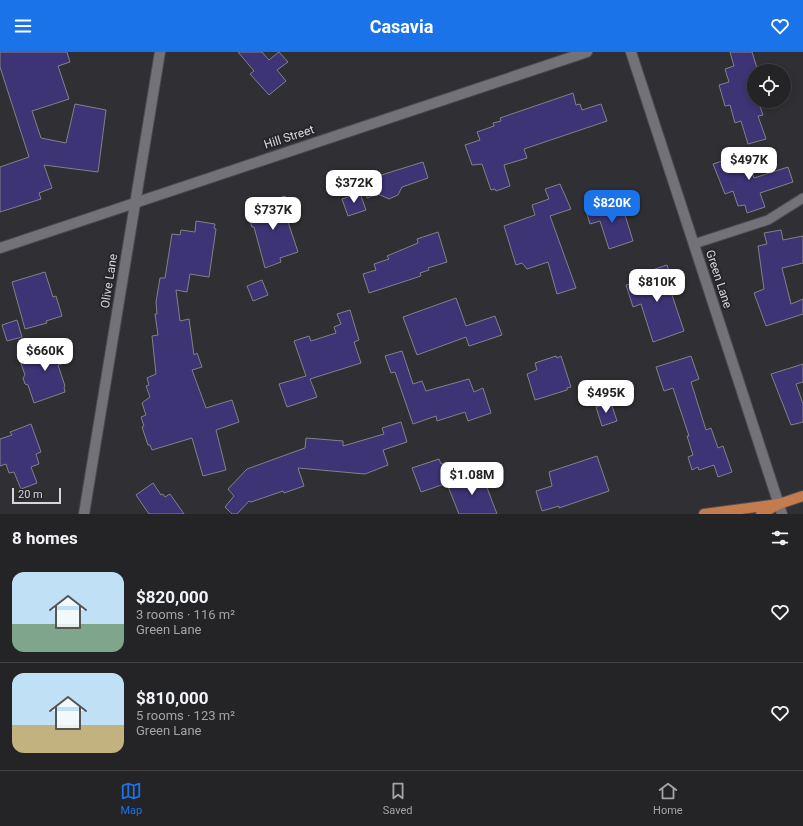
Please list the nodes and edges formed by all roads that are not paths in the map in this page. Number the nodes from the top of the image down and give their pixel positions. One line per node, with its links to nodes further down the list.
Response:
1 (160, 52): 5 (street, Olive Lane)
2 (587, 52): 5 (street, Hill Street)
3 (631, 52): 6 (street, Green Lane)
4 (803, 198): 6 (lane)
5 (136, 201): 7 (street, Hill Street); 10 (street, Olive Lane)
6 (694, 244): 9 (street, Green Lane)
7 (0, 248)
8 (803, 496): 9 (main road)
9 (780, 509): 11 (main road); 12 (main road)
10 (84, 514)
11 (704, 514)
12 (761, 514)

